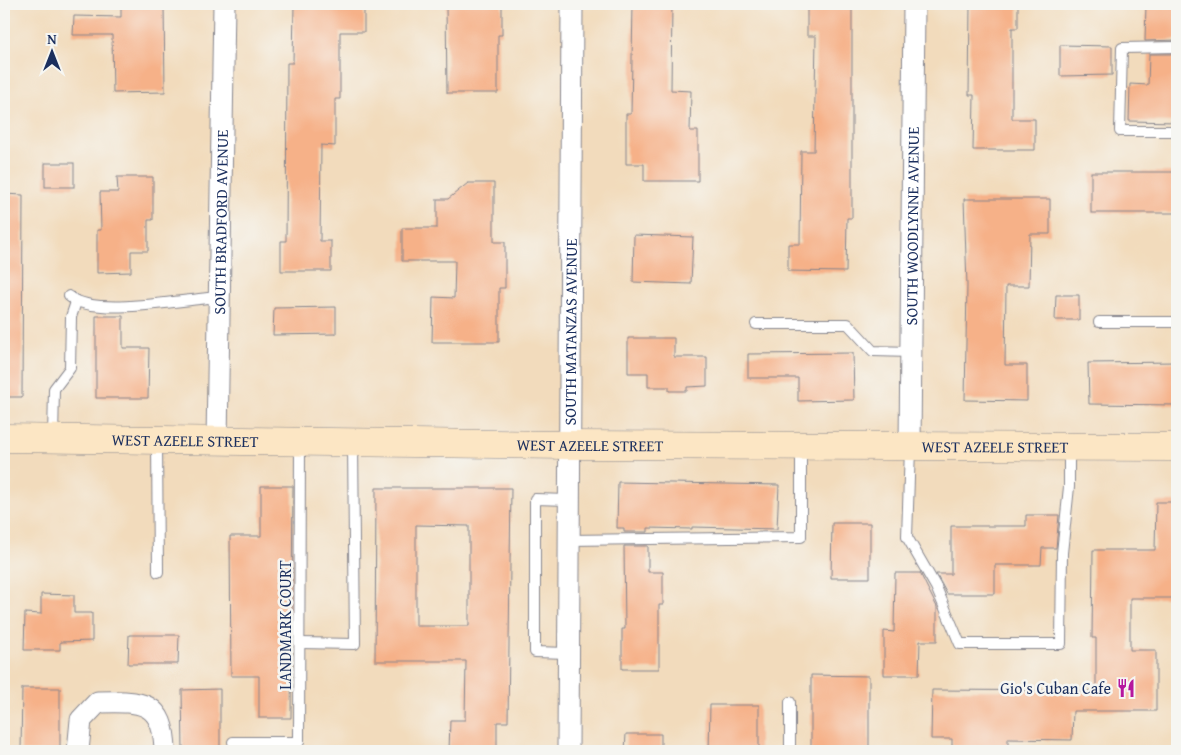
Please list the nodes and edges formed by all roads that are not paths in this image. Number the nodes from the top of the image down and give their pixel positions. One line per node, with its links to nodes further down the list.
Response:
1 (224, 4): 6 (street, SOUTH BRADFORD AVENUE)
2 (572, 4): 17 (street, SOUTH MATANZAS AVENUE)
3 (914, 4): 10 (street, SOUTH WOODLYNNE AVENUE)
4 (1177, 47): 5 (lane)
5 (1177, 131)
6 (219, 297): 12 (lane); 14 (street, SOUTH BRADFORD AVENUE)
7 (1099, 322): 8 (lane)
8 (1177, 322)
9 (756, 324): 10 (lane)
10 (911, 352): 19 (street, SOUTH WOODLYNNE AVENUE)
11 (4, 438): 12 (main road, WEST AZEELE STREET)
12 (53, 438): 13 (main road, WEST AZEELE STREET)
13 (157, 440): 14 (main road, WEST AZEELE STREET); 24 (lane)
14 (217, 441): 15 (main road, WEST AZEELE STREET)
15 (300, 442): 16 (main road, WEST AZEELE STREET); 25 (lane, LANDMARK COURT)
16 (353, 443): 17 (main road, WEST AZEELE STREET); 25 (lane)
17 (568, 445): 18 (main road, WEST AZEELE STREET); 22 (street, SOUTH MATANZAS AVENUE)
18 (801, 446): 19 (main road, WEST AZEELE STREET); 23 (lane)
19 (910, 447): 20 (main road, WEST AZEELE STREET); 20 (lane)
20 (1068, 447): 21 (main road, WEST AZEELE STREET)
21 (1177, 447)
22 (568, 500): 23 (street, SOUTH MATANZAS AVENUE); 26 (lane)
23 (568, 540): 26 (street, SOUTH MATANZAS AVENUE)
24 (158, 572)
25 (300, 643): 28 (lane, LANDMARK COURT)
26 (568, 653): 31 (street, SOUTH MATANZAS AVENUE)
27 (790, 702): 32 (lane)
28 (233, 742)
29 (78, 751): 30 (street)
30 (165, 751)
31 (568, 751)
32 (790, 751)

